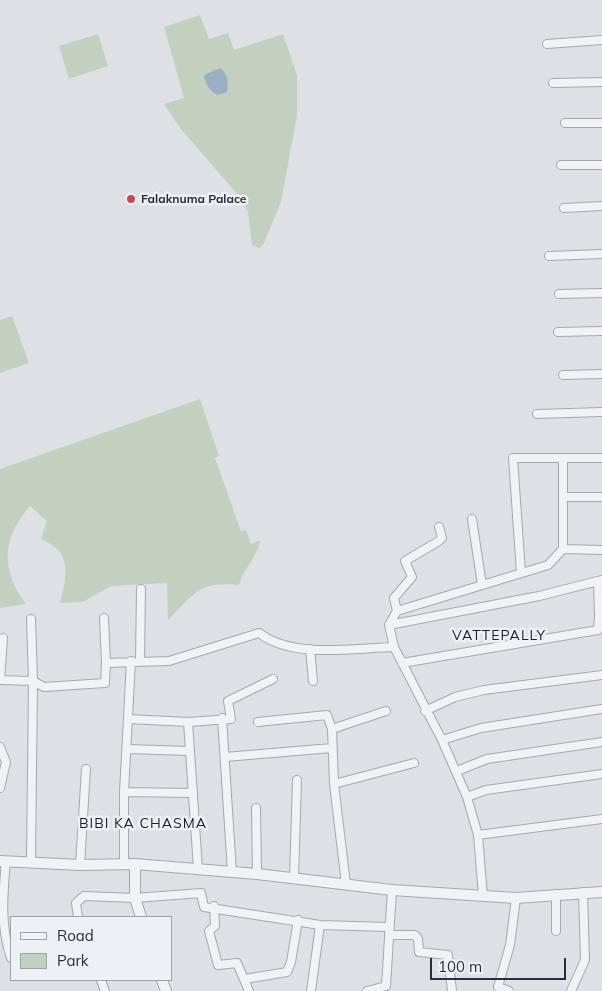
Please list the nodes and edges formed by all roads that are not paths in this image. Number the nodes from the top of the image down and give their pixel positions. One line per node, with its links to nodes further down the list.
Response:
1 (602, 40): 2 (street)
2 (547, 44)
3 (602, 82): 4 (street)
4 (554, 83)
5 (565, 123): 6 (street)
6 (602, 123)
7 (602, 164): 8 (street)
8 (561, 165)
9 (602, 206): 10 (street)
10 (564, 208)
11 (602, 254): 12 (street)
12 (549, 256)
13 (602, 293): 14 (street)
14 (558, 294)
15 (602, 331): 16 (street)
16 (558, 332)
17 (602, 374): 18 (street)
18 (563, 375)
19 (602, 412): 20 (street)
20 (537, 414)
21 (602, 458): 22 (street)
22 (563, 459): 24 (street); 29 (street)
23 (602, 496): 24 (street)
24 (564, 497): 27 (street)
25 (472, 519): 31 (street)
26 (439, 527): 33 (street)
27 (563, 549): 28 (street); 29 (street)
28 (602, 550)
29 (521, 573): 31 (street)
30 (600, 581): 34 (street); 37 (street)
31 (482, 585): 33 (street)
32 (141, 589): 42 (street)
33 (397, 611): 37 (street)
34 (601, 615): 44 (street)
35 (104, 618): 43 (street)
36 (31, 620): 48 (street)
37 (389, 625): 39 (street)
38 (3, 638): 46 (street)
39 (394, 647): 40 (street); 44 (street)
40 (310, 649): 42 (street); 49 (street)
41 (131, 661): 42 (street); 43 (street); 54 (street)
42 (140, 661)
43 (106, 663): 48 (street)
44 (402, 664): 52 (street)
45 (602, 675): 52 (street)
46 (0, 680): 48 (street)
47 (273, 680): 53 (street)
48 (33, 681): 79 (street)
49 (313, 681)
50 (602, 709): 58 (street)
51 (386, 711): 57 (street)
52 (426, 711): 58 (street)
53 (222, 718): 55 (street); 64 (street)
54 (128, 719): 55 (street); 62 (street)
55 (188, 722): 63 (street)
56 (258, 722): 57 (street)
57 (332, 729): 61 (street)
58 (442, 740): 67 (street)
59 (602, 742): 67 (street)
60 (0, 747): 71 (street)
61 (332, 748): 64 (street); 70 (street)
62 (127, 749): 63 (street); 72 (street)
63 (189, 752): 73 (street)
64 (224, 757): 84 (street)
65 (414, 763): 70 (street)
66 (86, 769): 82 (street)
67 (457, 771): 74 (street)
68 (602, 774): 74 (street)
69 (297, 780): 86 (street)
70 (334, 784): 87 (street)
71 (0, 788)
72 (124, 792): 73 (street); 80 (street)
73 (193, 794): 83 (street)
74 (467, 797): 77 (street)
75 (256, 808): 85 (street)
76 (602, 819): 77 (street)
77 (478, 835): 92 (street)
78 (3, 861): 79 (street); 95 (street)
79 (30, 861): 82 (street)
80 (124, 864): 81 (street); 82 (street)
81 (135, 864): 83 (street); 93 (street)
82 (80, 865)
83 (198, 869): 84 (street)
84 (232, 872): 85 (street)
85 (257, 874): 86 (street)
86 (294, 878): 87 (street)
87 (346, 884): 88 (street)
88 (392, 890): 92 (street); 101 (street)
89 (583, 892): 90 (street); 91 (street); 111 (street)
90 (602, 892)
91 (556, 894): 94 (street); 102 (street)
92 (482, 896): 94 (street)
93 (135, 898): 96 (street); 97 (street); 98 (street)
94 (516, 898): 105 (street)
95 (1, 903): 103 (street)
96 (214, 906): 99 (street); 104 (street)
97 (78, 916)
98 (141, 916)
99 (298, 920): 100 (street); 104 (street)
100 (320, 925): 101 (street); 107 (street)
101 (389, 931): 108 (street); 109 (street)
102 (556, 931)
103 (10, 955)
104 (245, 979): 106 (street)
105 (498, 989): 110 (street)
106 (249, 991)
107 (312, 991)
108 (367, 991)
109 (452, 991)
110 (509, 991)
111 (570, 991)

